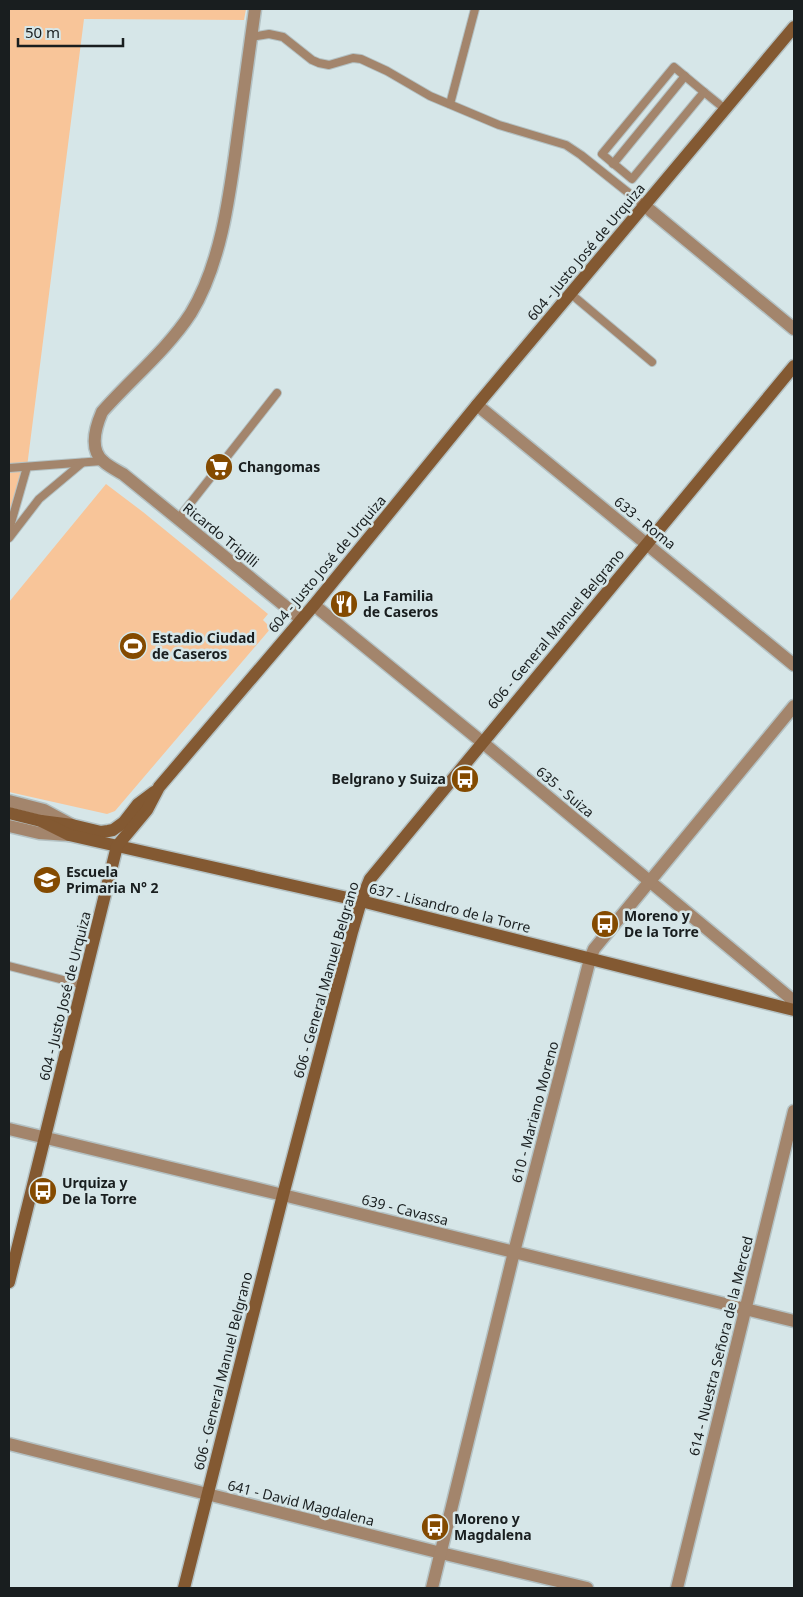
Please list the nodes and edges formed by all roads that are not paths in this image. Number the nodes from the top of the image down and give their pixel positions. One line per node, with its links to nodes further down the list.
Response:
1 (255, 9): 4 (street)
2 (475, 9): 7 (lane)
3 (794, 27): 8 (street, 604 - Justo José de Urquiza)
4 (251, 36): 7 (lane); 18 (street)
5 (685, 76): 6 (lane); 9 (lane); 9 (lane)
6 (704, 92): 8 (lane); 9 (lane)
7 (450, 104): 10 (lane)
8 (724, 109): 11 (street, 604 - Justo José de Urquiza)
9 (614, 165): 10 (lane)
10 (608, 175): 11 (lane)
11 (644, 206): 12 (street, 604 - Justo José de Urquiza); 13 (street)
12 (571, 294): 14 (lane); 17 (street, 604 - Justo José de Urquiza)
13 (794, 329)
14 (652, 362)
15 (794, 366): 25 (street, 606 - General Manuel Belgrano)
16 (277, 393): 22 (lane)
17 (477, 404): 25 (street, 633 - Roma); 26 (street, 604 - Justo José de Urquiza)
18 (102, 461): 19 (lane); 22 (street, Ricardo Trigilli)
19 (82, 462): 20 (lane); 24 (lane)
20 (27, 467): 21 (lane); 23 (lane)
21 (9, 468)
22 (178, 519): 27 (street, Ricardo Trigilli)
23 (9, 530)
24 (9, 538)
25 (646, 544): 28 (street, 633 - Roma); 30 (street, 606 - General Manuel Belgrano)
26 (314, 605): 27 (street, 604 - Justo José de Urquiza); 30 (street, 635 - Suiza)
27 (301, 619): 31 (street, 604 - Justo José de Urquiza)
28 (794, 664)
29 (794, 706): 37 (street, 610 - Mariano Moreno)
30 (482, 742): 37 (street, 635 - Suiza); 38 (street, 606 - General Manuel Belgrano)
31 (159, 787): 35 (street); 36 (street, 604 - Justo José de Urquiza)
32 (9, 801): 35 (street, 637 - Lisandro de la Torre)
33 (9, 813): 35 (street)
34 (9, 826): 35 (street, 637 - Lisandro de la Torre)
35 (70, 830): 36 (street, 637 - Lisandro de la Torre)
36 (118, 846): 38 (street, 637 - Lisandro de la Torre); 41 (street, 604 - Justo José de Urquiza)
37 (650, 882): 39 (street, 610 - Mariano Moreno); 42 (street, 635 - Suiza)
38 (361, 901): 39 (street, 637 - Lisandro de la Torre); 47 (street, 606 - General Manuel Belgrano)
39 (590, 959): 43 (street, 637 - Lisandro de la Torre); 48 (street, 610 - Mariano Moreno)
40 (9, 966): 41 (lane)
41 (83, 985): 46 (street, 604 - Justo José de Urquiza)
42 (794, 1004)
43 (794, 1010)
44 (794, 1111): 50 (street, 614 - Nuestra Señora de la Merced)
45 (9, 1129): 46 (street, 639 - Cavassa)
46 (45, 1138): 47 (street, 639 - Cavassa); 49 (street, 604 - Justo José de Urquiza)
47 (283, 1195): 48 (street, 639 - Cavassa); 53 (street, 606 - General Manuel Belgrano)
48 (514, 1252): 50 (street, 639 - Cavassa); 54 (street, 610 - Mariano Moreno)
49 (9, 1282)
50 (745, 1309): 51 (street, 639 - Cavassa); 58 (street, 614 - Nuestra Señora de la Merced)
51 (794, 1321)
52 (9, 1444): 53 (street, 641 - David Magdalena)
53 (207, 1494): 54 (street, 641 - David Magdalena); 55 (street, 606 - General Manuel Belgrano)
54 (441, 1553): 56 (street, 610 - Mariano Moreno); 57 (street, 641 - David Magdalena)
55 (184, 1588)
56 (432, 1588)
57 (587, 1588)
58 (677, 1588)

